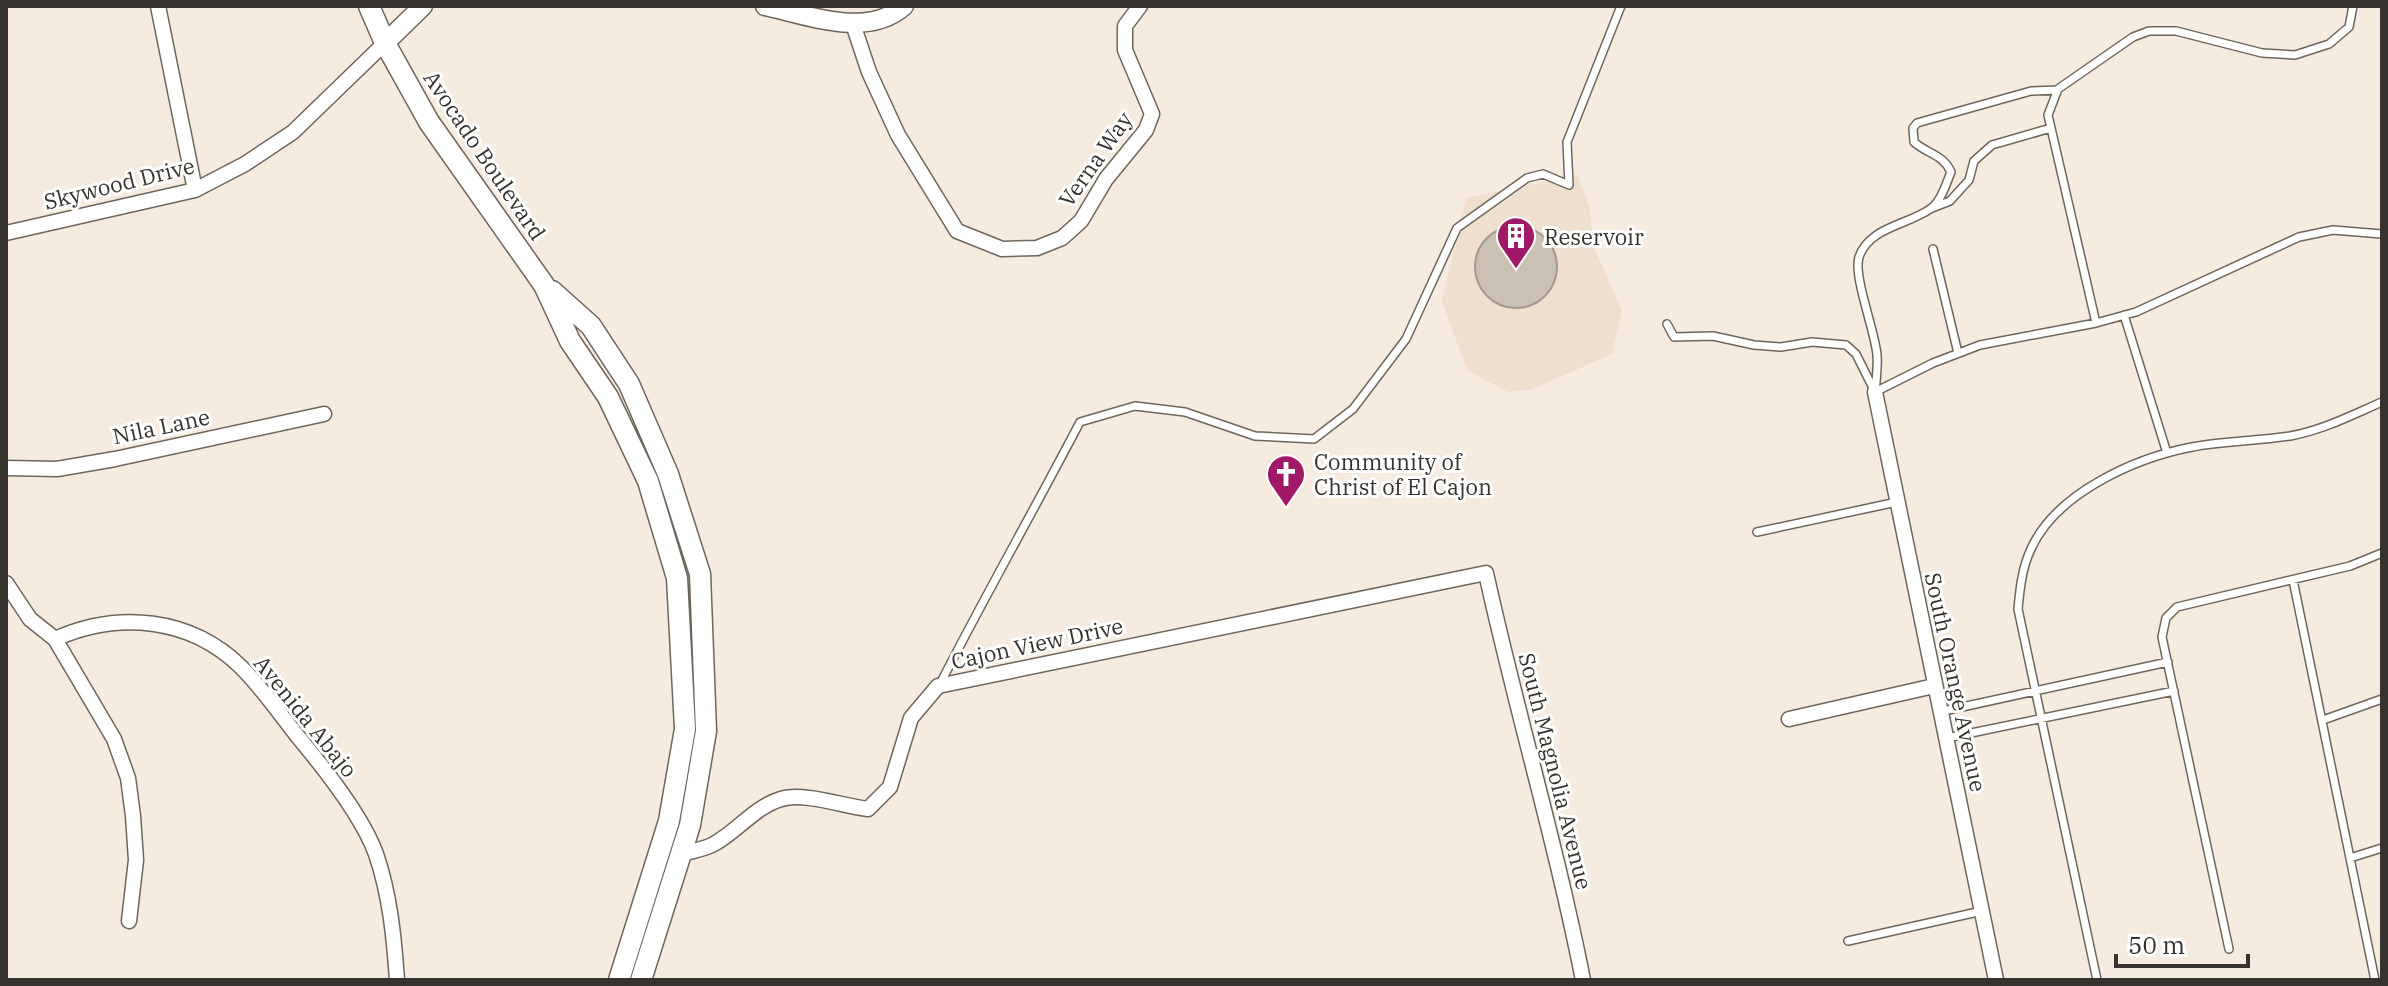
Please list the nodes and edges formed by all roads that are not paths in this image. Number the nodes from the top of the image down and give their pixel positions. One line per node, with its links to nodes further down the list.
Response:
1 (158, 6): 13 (street)
2 (369, 6): 10 (main road, Avocado Boulevard)
3 (423, 6): 10 (street)
4 (765, 6): 9 (street)
5 (904, 6): 9 (street)
6 (1140, 6): 9 (street, Verna Way)
7 (1621, 6): 36 (lane)
8 (2353, 6): 11 (lane)
9 (853, 24)
10 (385, 43): 13 (street, Skywood Drive); 18 (main road, Avocado Boulevard)
11 (2057, 90): 12 (lane); 14 (lane)
12 (2051, 128): 14 (lane); 20 (lane)
13 (195, 190): 15 (street, Skywood Drive)
14 (1930, 209): 23 (lane)
15 (6, 233)
16 (2382, 234): 19 (lane)
17 (1933, 249): 22 (lane)
18 (544, 285): 47 (main road, Avocado Boulevard); 54 (main road, Avocado Boulevard)
19 (2124, 315): 20 (lane); 26 (lane)
20 (2096, 323): 22 (lane)
21 (1667, 324): 23 (lane)
22 (1958, 353): 23 (lane)
23 (1875, 392): 28 (street, South Orange Avenue)
24 (2382, 402): 26 (lane)
25 (324, 414): 27 (street, Nila Lane)
26 (2167, 453): 38 (lane)
27 (6, 468)
28 (1897, 502): 29 (lane); 37 (street, South Orange Avenue)
29 (1757, 532)
30 (2382, 553): 32 (lane)
31 (1486, 573): 36 (street, Cajon View Drive); 56 (street, South Magnolia Avenue)
32 (2293, 580): 35 (lane); 44 (lane)
33 (6, 583): 34 (street)
34 (55, 639): 50 (street); 53 (street, Avenida Abajo)
35 (2168, 662): 38 (lane); 39 (lane)
36 (938, 686): 47 (street, Cajon View Drive)
37 (1934, 686): 41 (street, South Orange Avenue); 42 (street)
38 (2035, 690): 41 (lane); 43 (lane)
39 (2174, 691): 43 (lane); 52 (lane)
40 (2382, 699): 44 (lane)
41 (1939, 712): 45 (street, South Orange Avenue)
42 (1789, 719)
43 (2041, 719): 45 (lane); 58 (lane)
44 (2323, 720): 48 (lane)
45 (1945, 739): 49 (street, South Orange Avenue)
46 (2382, 848): 48 (lane)
47 (682, 854): 55 (main road, Avocado Boulevard)
48 (2350, 858): 59 (lane)
49 (1982, 911): 51 (lane); 57 (street, South Orange Avenue)
50 (129, 921)
51 (1848, 941)
52 (2229, 949)
53 (397, 980)
54 (619, 980)
55 (641, 980)
56 (1583, 980)
57 (1996, 980)
58 (2097, 980)
59 (2375, 980)

